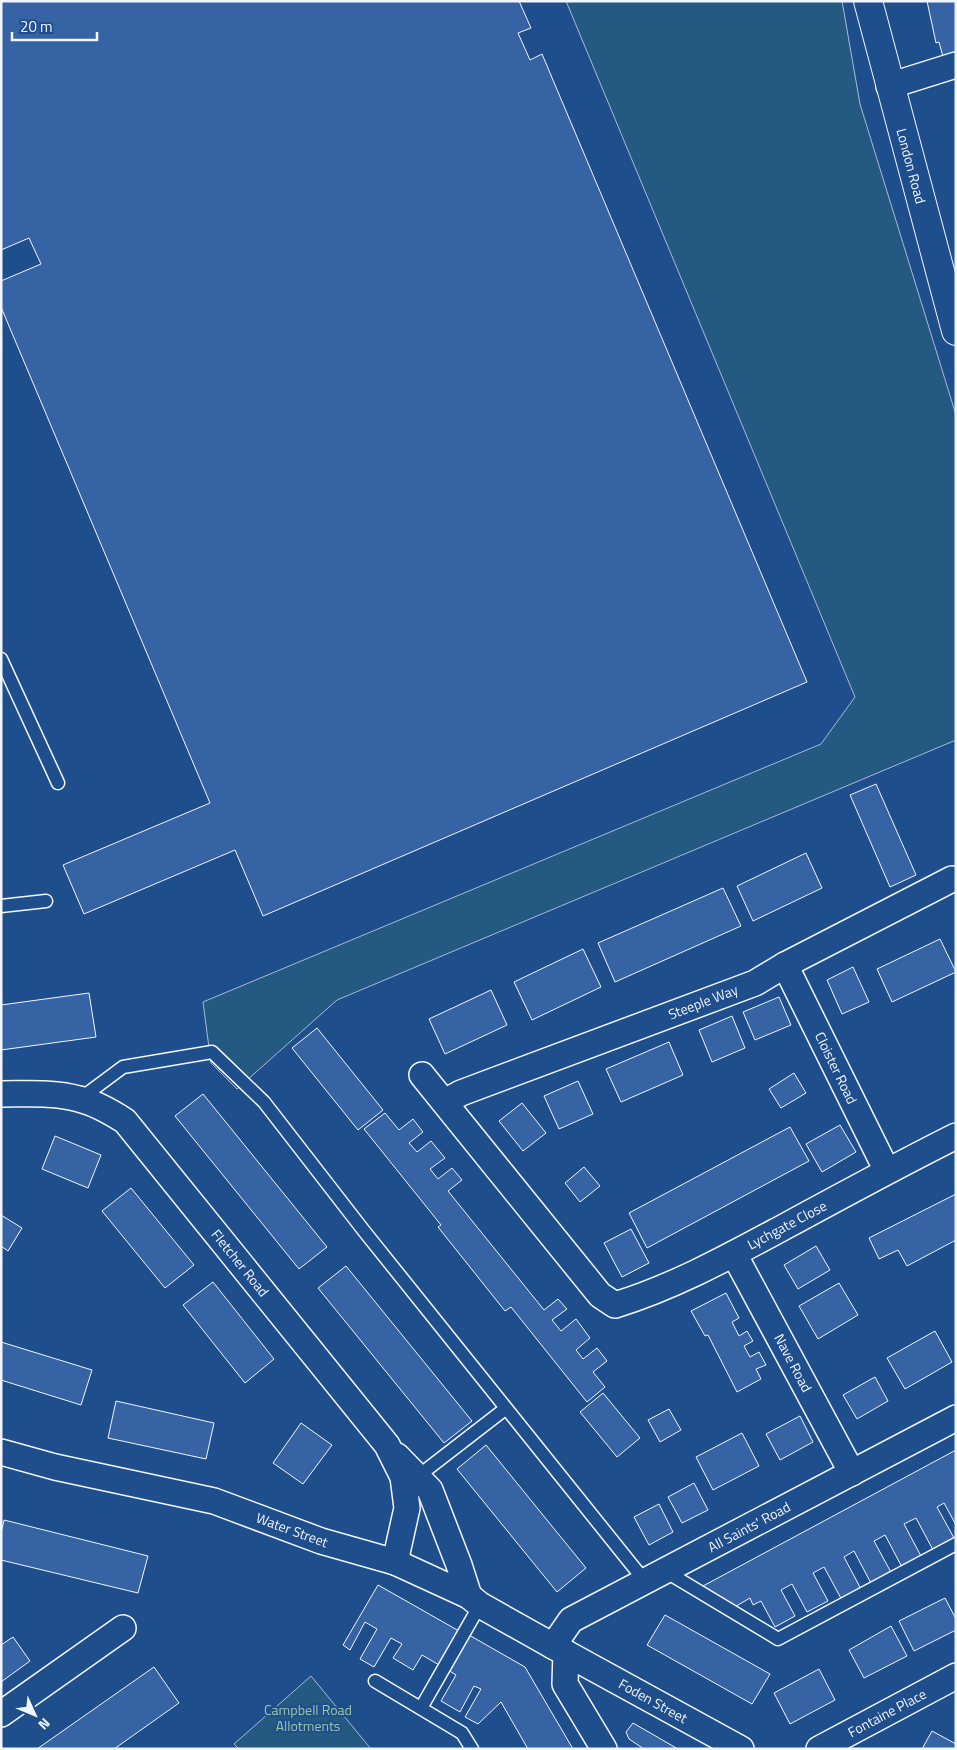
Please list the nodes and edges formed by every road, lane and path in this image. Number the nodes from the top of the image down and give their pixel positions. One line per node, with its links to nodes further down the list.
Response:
1 (868, 1): 3 (main road, London Road)
2 (956, 65): 3 (street)
3 (889, 86): 4 (main road, London Road)
4 (956, 331)
5 (1, 659): 6 (lane)
6 (58, 782)
7 (952, 879): 10 (street, Steeple Way)
8 (46, 901): 9 (lane)
9 (1, 906)
10 (785, 965): 14 (street, Steeple Way); 16 (street, Cloister Road)
11 (422, 1075): 14 (street)
12 (1, 1094): 13 (street, Fletcher Road)
13 (80, 1099): 18 (lane); 20 (street, Fletcher Road)
14 (444, 1102): 17 (street, Lychgate Close)
15 (956, 1136): 16 (street, Lychgate Close)
16 (887, 1171): 17 (street, Lychgate Close)
17 (734, 1254): 22 (street, Nave Road)
18 (505, 1409): 23 (lane); 26 (lane)
19 (956, 1418): 22 (street, All Saints' Road)
20 (387, 1445): 23 (street, Fletcher Road); 25 (street, Fletcher Road)
21 (1, 1452): 25 (street, Water Street)
22 (852, 1473): 26 (street, All Saints' Road)
23 (417, 1477): 27 (street, Fletcher Road)
24 (956, 1544): 26 (lane)
25 (395, 1562): 27 (street, Water Street)
26 (655, 1576): 29 (street, All Saints' Road)
27 (474, 1600): 29 (street, Water Street); 32 (lane)
28 (123, 1628): 33 (street)
29 (559, 1649): 35 (street); 36 (street, Foden Street)
30 (956, 1676): 37 (street, Fontaine Place)
31 (375, 1681): 32 (lane)
32 (421, 1708): 34 (lane)
33 (1, 1714)
34 (472, 1749)
35 (604, 1749)
36 (741, 1749)
37 (819, 1749)

